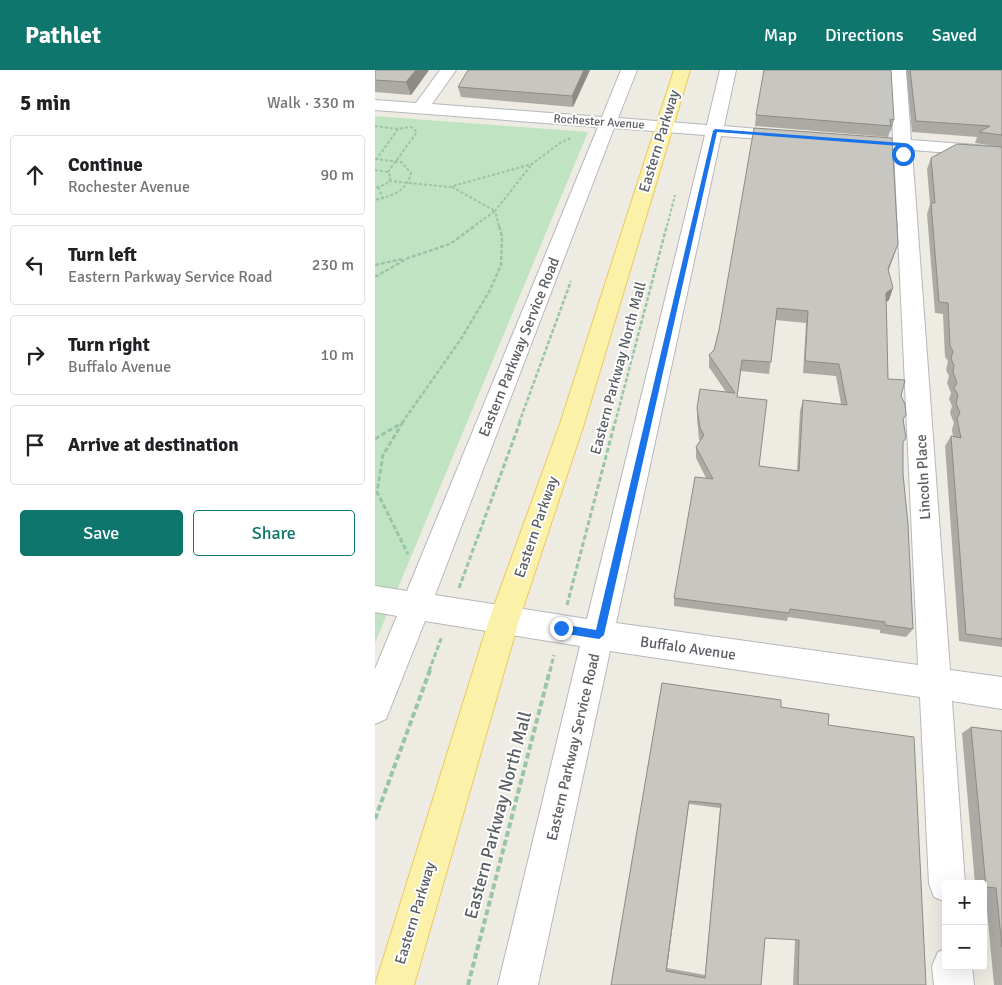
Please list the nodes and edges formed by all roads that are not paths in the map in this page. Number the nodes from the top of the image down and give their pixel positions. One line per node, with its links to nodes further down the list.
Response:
1 (448, 70): 7 (street)
2 (629, 70): 8 (street, Eastern Parkway Service Road)
3 (682, 70): 9 (main road, Eastern Parkway)
4 (728, 70): 10 (street, Eastern Parkway Service Road)
5 (898, 70): 13 (street, Lincoln Place)
6 (375, 105): 7 (street, Rochester Avenue)
7 (417, 115): 8 (street, Rochester Avenue)
8 (608, 122): 9 (street, Rochester Avenue); 16 (street, Eastern Parkway Service Road)
9 (664, 127): 10 (street, Rochester Avenue); 17 (main road, Eastern Parkway)
10 (715, 131): 11 (street, Rochester Avenue); 18 (street, Eastern Parkway Service Road)
11 (806, 138)
12 (863, 142): 13 (street)
13 (903, 145): 14 (street); 19 (street, Lincoln Place)
14 (1002, 152)
15 (375, 599): 16 (street, Buffalo Avenue)
16 (416, 606): 17 (street, Buffalo Avenue); 21 (street, Eastern Parkway Service Road)
17 (504, 620): 18 (street, Buffalo Avenue); 24 (main road, Eastern Parkway)
18 (599, 635): 19 (street, Buffalo Avenue); 25 (street, Eastern Parkway Service Road)
19 (935, 684): 20 (street, Buffalo Avenue); 22 (street, Lincoln Place)
20 (1002, 693)
21 (375, 708)
22 (947, 880)
23 (952, 970): 26 (street)
24 (394, 985)
25 (518, 985)
26 (953, 985)

